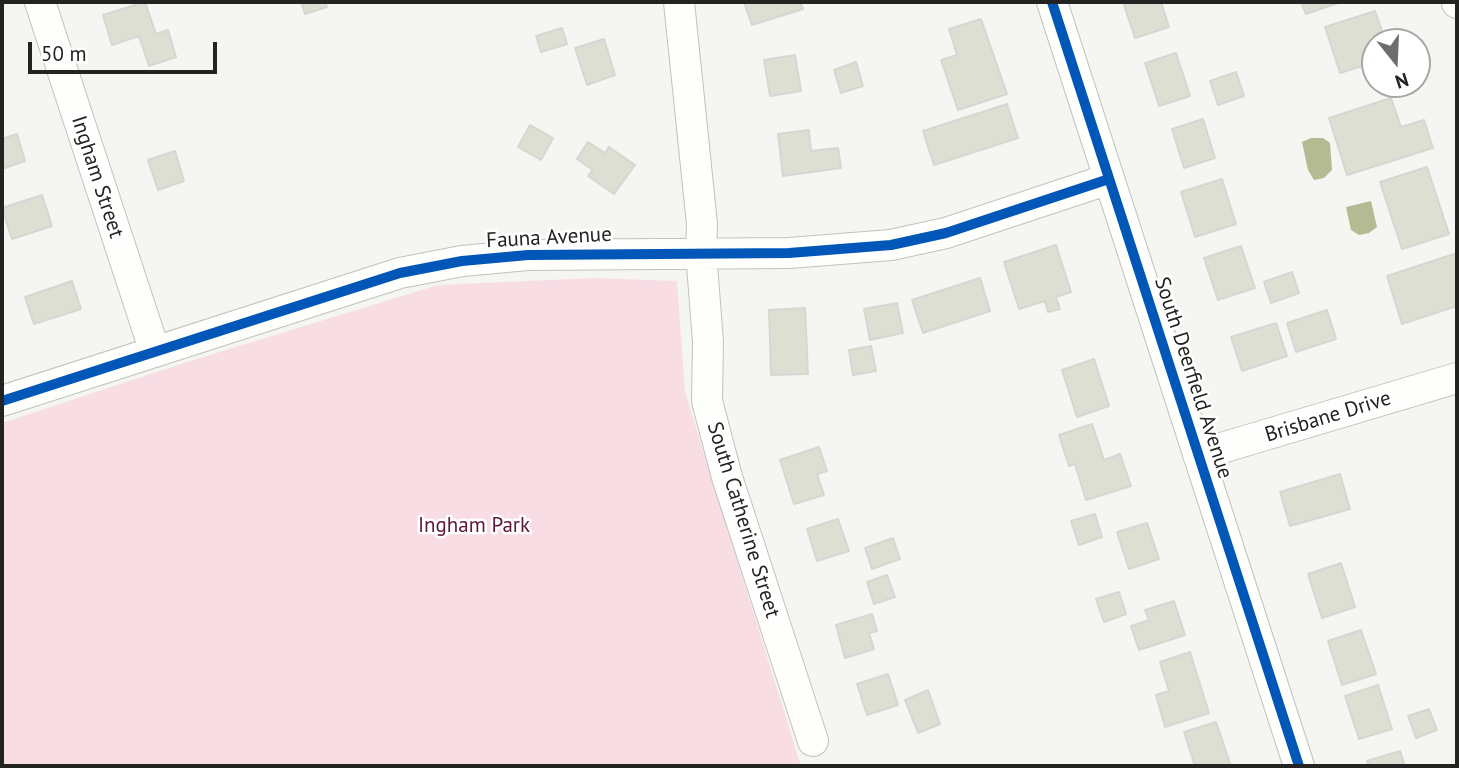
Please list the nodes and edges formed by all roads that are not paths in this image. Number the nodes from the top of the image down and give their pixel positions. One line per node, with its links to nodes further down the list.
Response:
1 (40, 2): 6 (street, Ingham Street)
2 (680, 2): 5 (street, South Catherine Street)
3 (1052, 2): 4 (street, South Deerfield Avenue)
4 (1109, 179): 5 (street, Fauna Avenue); 9 (street, South Deerfield Avenue)
5 (701, 253): 6 (street, Fauna Avenue); 10 (street, South Catherine Street)
6 (155, 352): 8 (street, Fauna Avenue)
7 (1457, 378): 9 (street, Brisbane Drive)
8 (2, 401)
9 (1198, 455): 11 (street, South Deerfield Avenue)
10 (813, 741)
11 (1299, 766)

